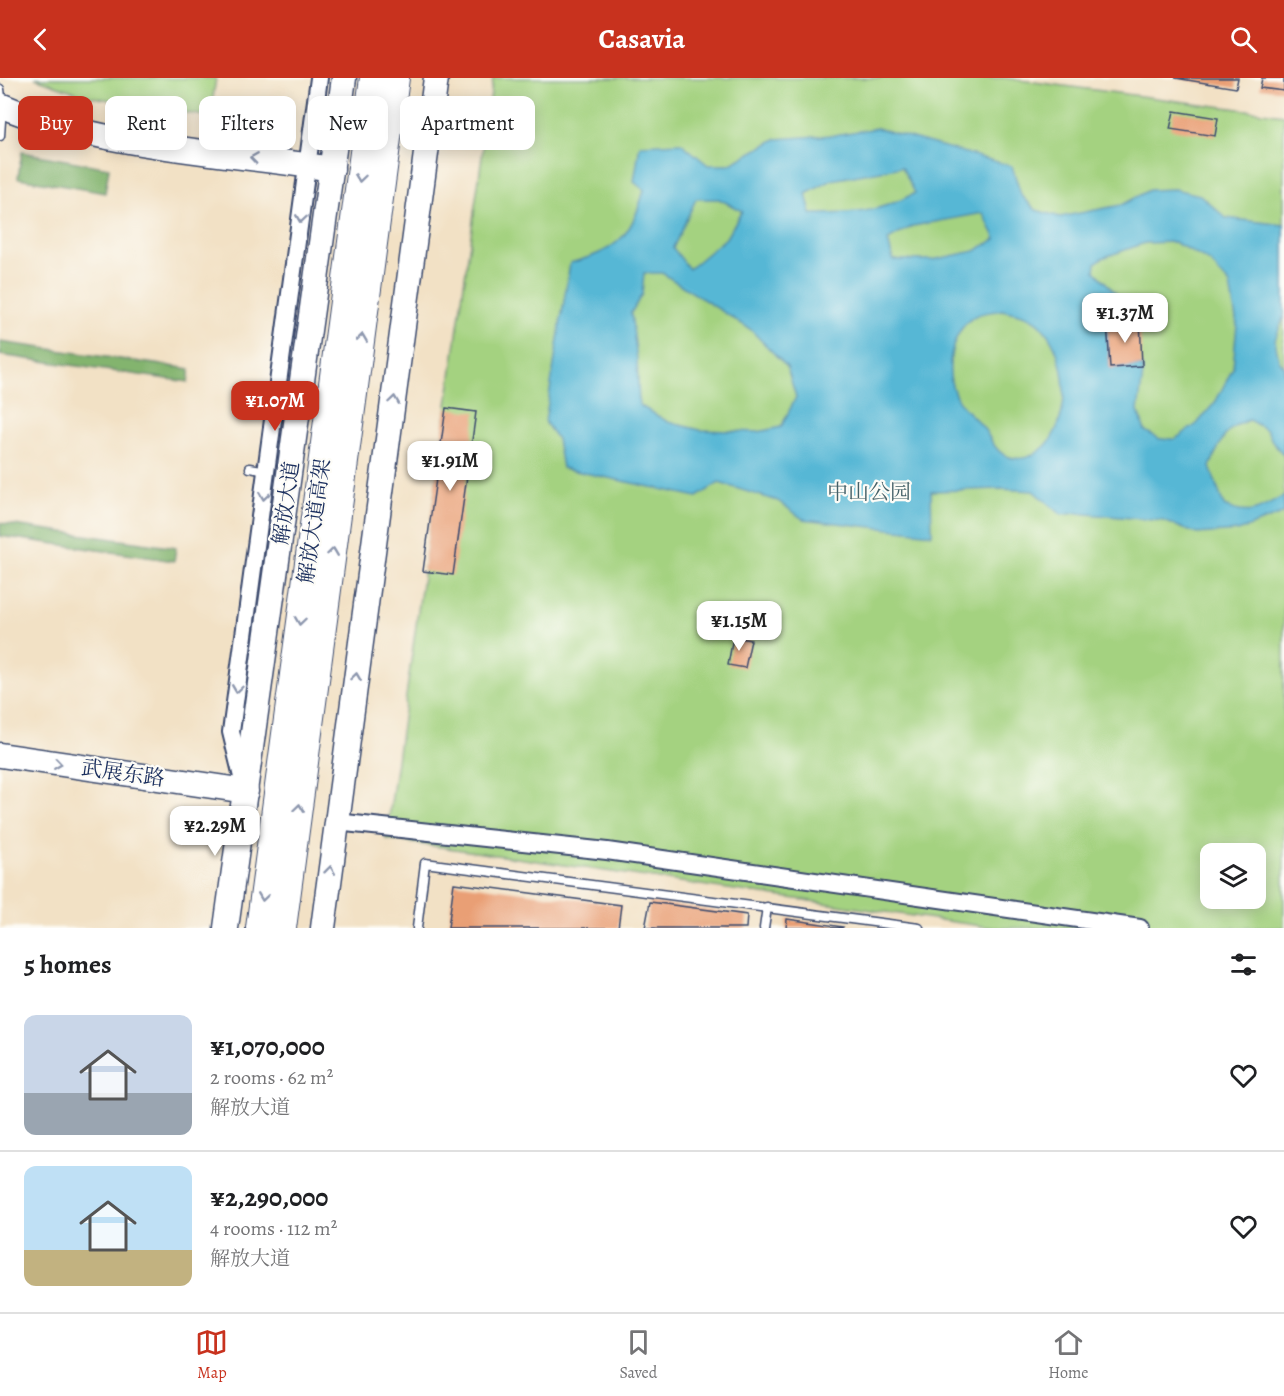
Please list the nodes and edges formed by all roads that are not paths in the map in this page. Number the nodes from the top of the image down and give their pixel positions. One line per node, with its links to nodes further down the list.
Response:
1 (319, 78): 8 (street)
2 (344, 78): 9 (main road, 解放大道)
3 (373, 78): 17 (main road, 解放大道高架, one-way to 17)
4 (396, 78): 18 (main road, 解放大道高架, one-way to 4)
5 (436, 78): 14 (main road, one-way to 5)
6 (1, 100): 7 (lane); 8 (main road, one-way to 6)
7 (0, 136)
8 (308, 166): 9 (main road); 11 (street, one-way to 11)
9 (332, 170): 13 (main road, 解放大道)
10 (250, 468): 11 (lane)
11 (267, 471): 13 (street, one-way to 13)
12 (0, 755): 13 (main road, 武展东路, one-way to 13)
13 (246, 791): 16 (main road, 解放大道)
14 (336, 822): 19 (main road, one-way to 14); 23 (street)
15 (767, 907): 20 (lane); 21 (lane); 22 (lane)
16 (226, 928)
17 (259, 928)
18 (283, 928)
19 (323, 928)
20 (417, 928)
21 (764, 928)
22 (920, 928)
23 (1140, 928)

